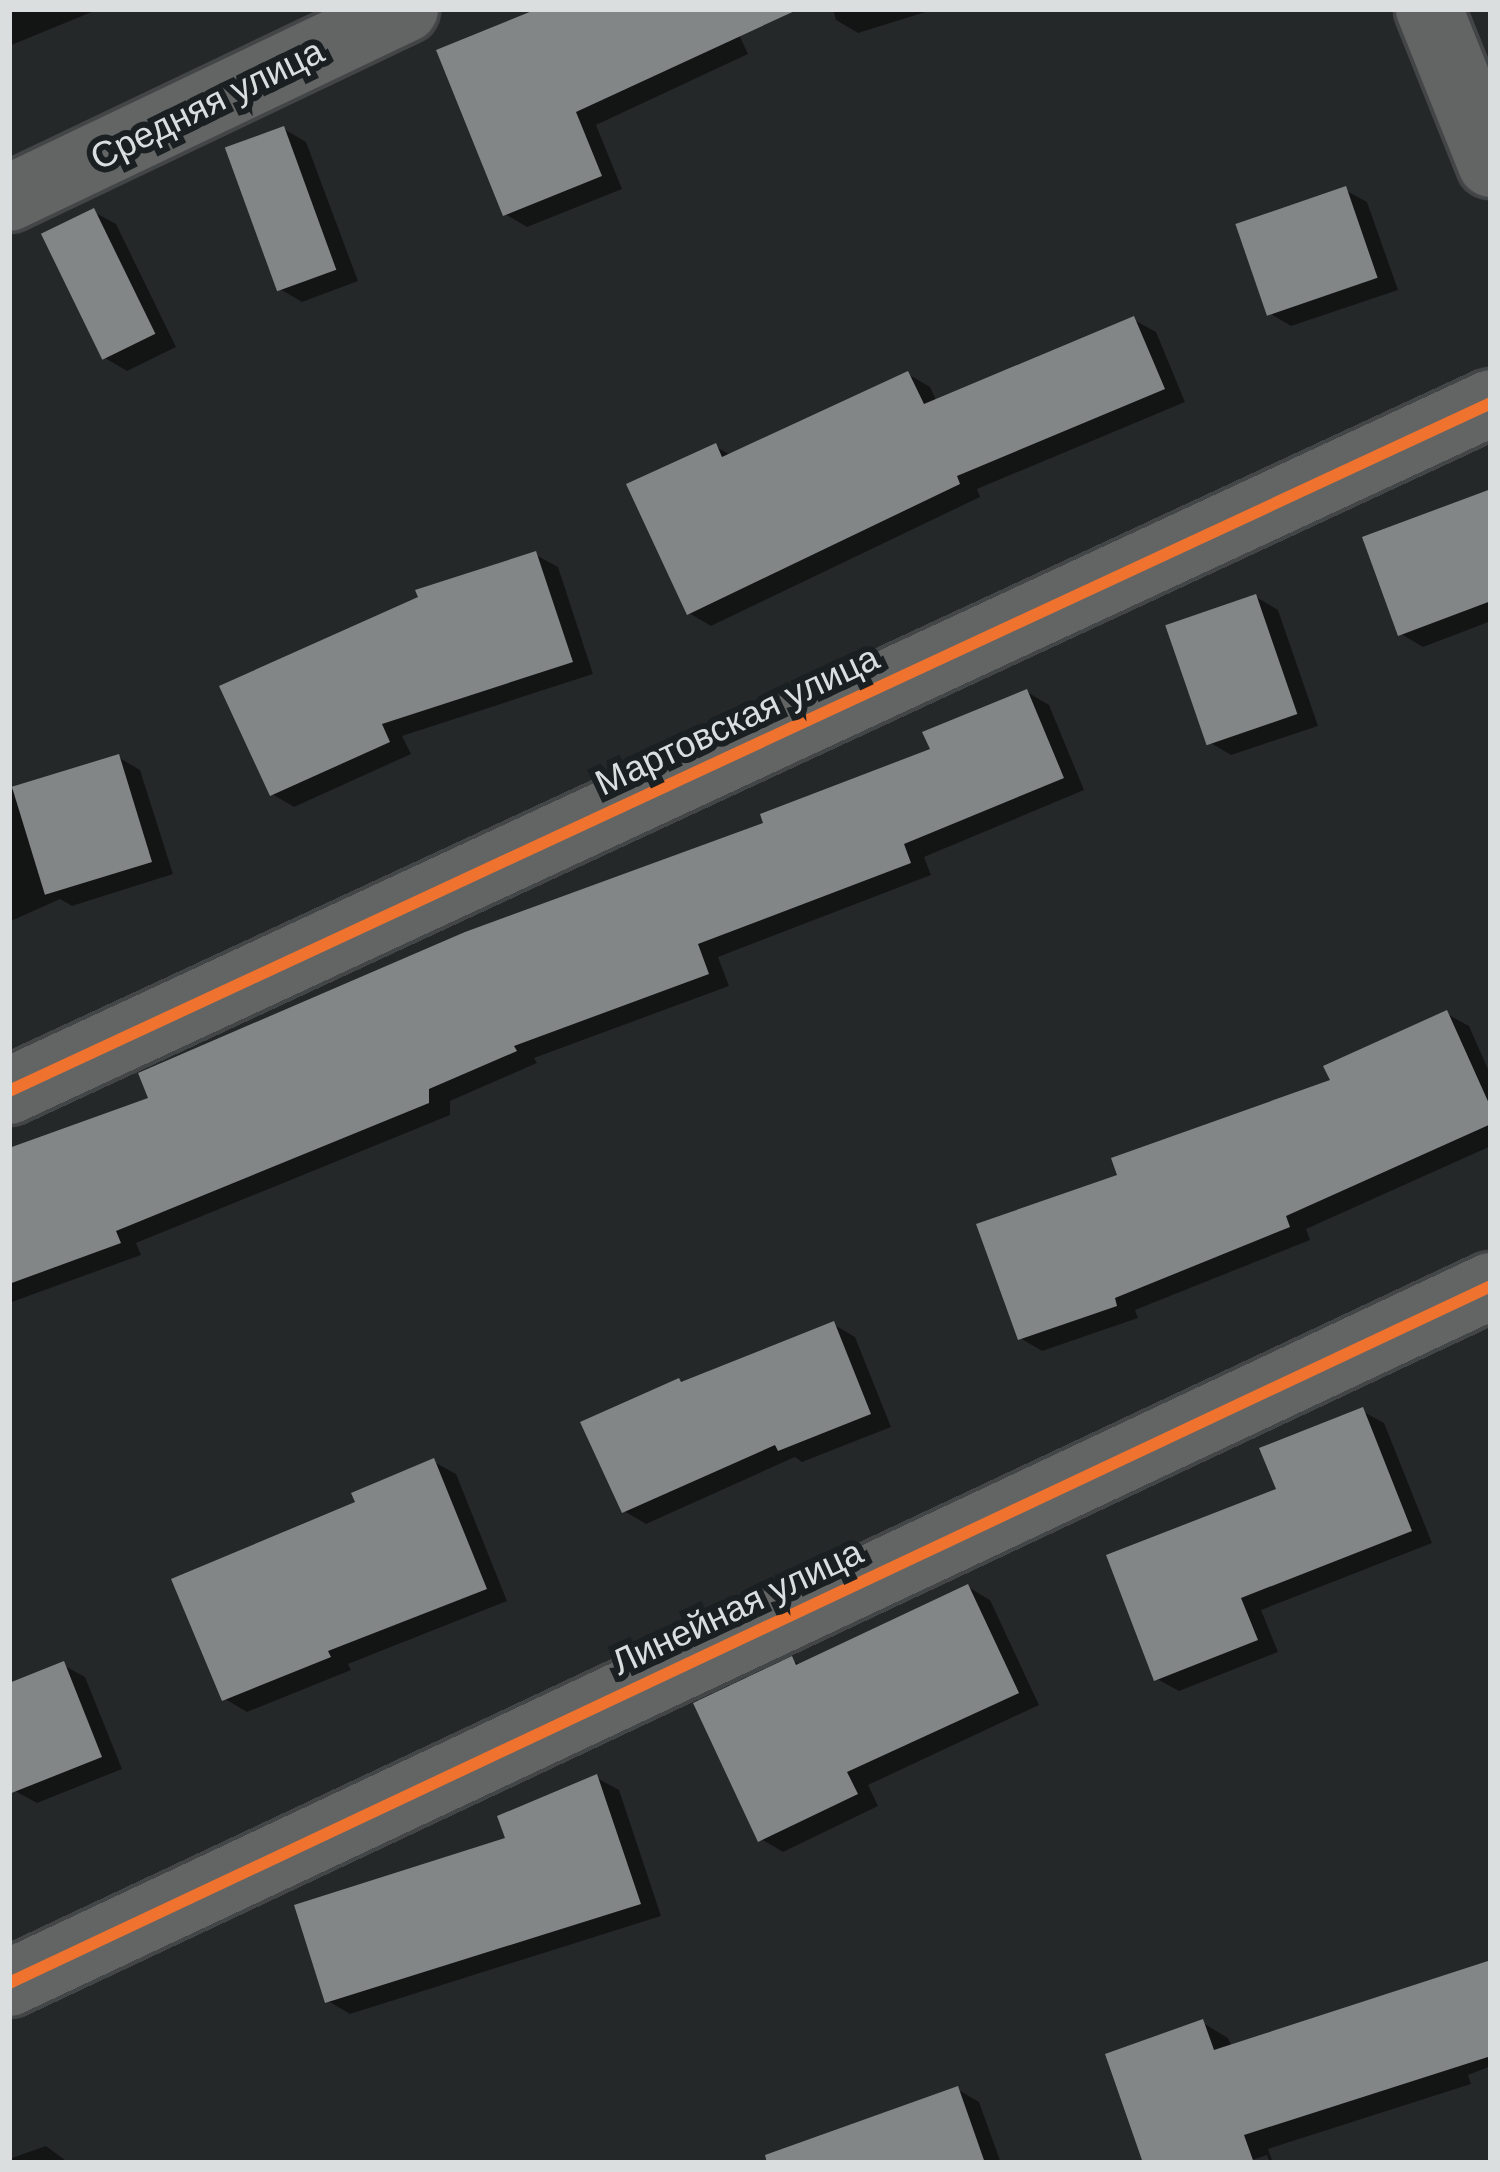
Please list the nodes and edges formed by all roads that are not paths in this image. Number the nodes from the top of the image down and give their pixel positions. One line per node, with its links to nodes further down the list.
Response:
1 (405, 9): 4 (street, Средняя улица)
2 (1429, 9): 3 (street)
3 (1491, 164)
4 (9, 198)
5 (1491, 403): 6 (street, Мартовская улица)
6 (9, 1091)
7 (1491, 1286): 8 (street, Линейная улица)
8 (9, 1982)

